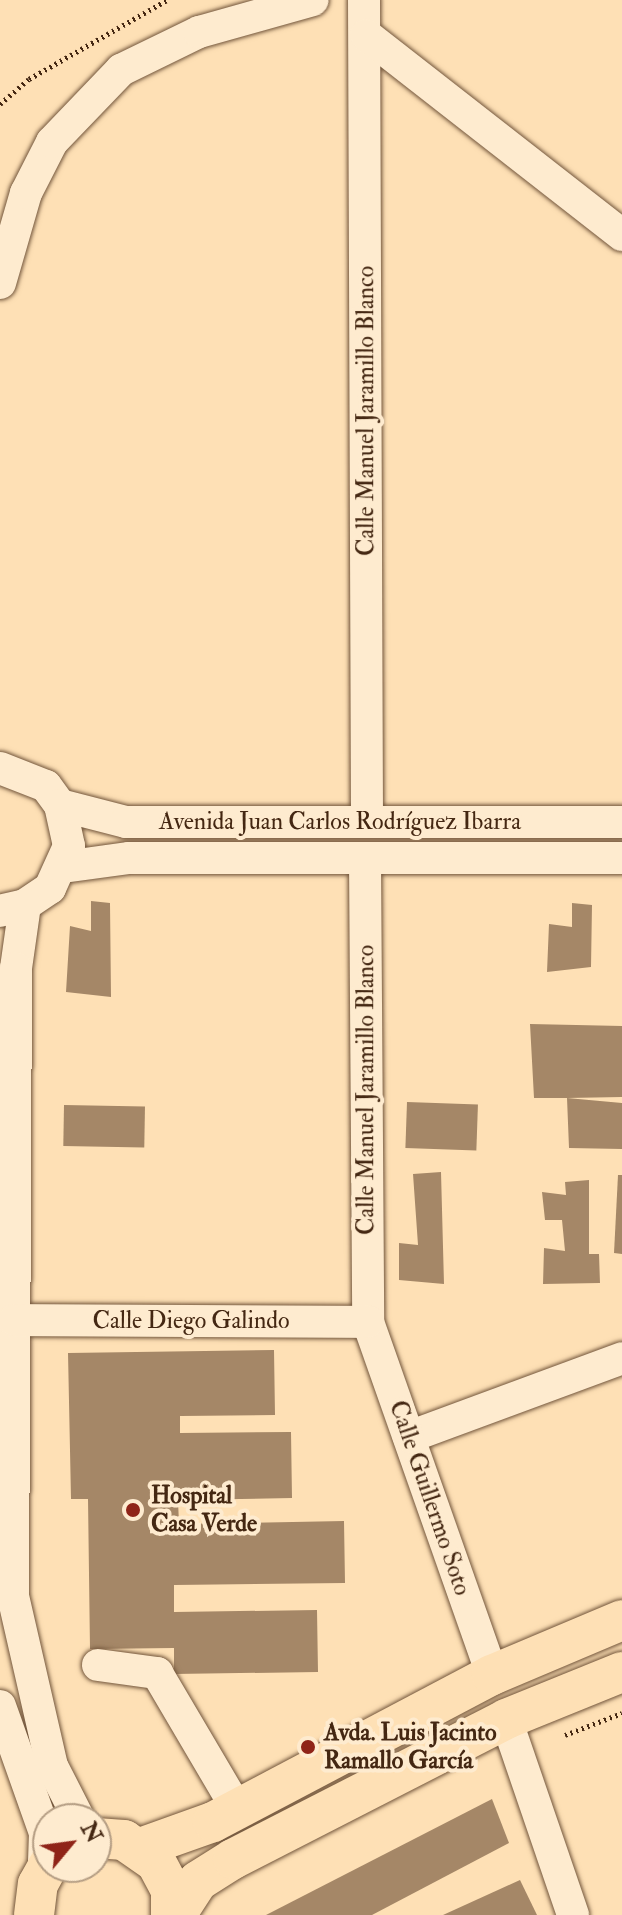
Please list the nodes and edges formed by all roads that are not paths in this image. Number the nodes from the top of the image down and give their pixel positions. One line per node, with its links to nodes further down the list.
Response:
1 (313, 0): 5 (street)
2 (364, 0): 3 (street, Calle Manuel Jaramillo Blanco)
3 (366, 35): 4 (street); 8 (street, Calle Manuel Jaramillo Blanco)
4 (622, 235)
5 (0, 283)
6 (0, 768): 7 (street)
7 (60, 805): 8 (street, Avenida Juan Carlos Rodríguez Ibarra); 12 (street)
8 (367, 822): 9 (street, Avenida Juan Carlos Rodríguez Ibarra)
9 (622, 822)
10 (365, 858): 11 (street, Avenida Juan Carlos Rodríguez Ibarra); 12 (street, Avenida Juan Carlos Rodríguez Ibarra); 15 (street, Calle Manuel Jaramillo Blanco)
11 (622, 858)
12 (63, 867): 13 (street)
13 (13, 908): 14 (street)
14 (14, 1320): 15 (street, Calle Diego Galindo); 25 (street)
15 (368, 1322): 17 (street, Calle Guillermo Soto)
16 (622, 1358): 17 (street)
17 (409, 1437): 21 (street, Calle Guillermo Soto)
18 (622, 1620): 21 (main road)
19 (98, 1665): 26 (street)
20 (622, 1672): 23 (main road)
21 (492, 1675): 26 (main road)
22 (0, 1706): 24 (street)
23 (506, 1719): 31 (main road); 32 (street)
24 (34, 1803)
25 (71, 1803)
26 (237, 1809): 28 (main road)
27 (112, 1842): 28 (main road)
28 (140, 1848): 31 (main road)
29 (41, 1883): 30 (main road)
30 (31, 1914)
31 (174, 1915)
32 (573, 1915)

